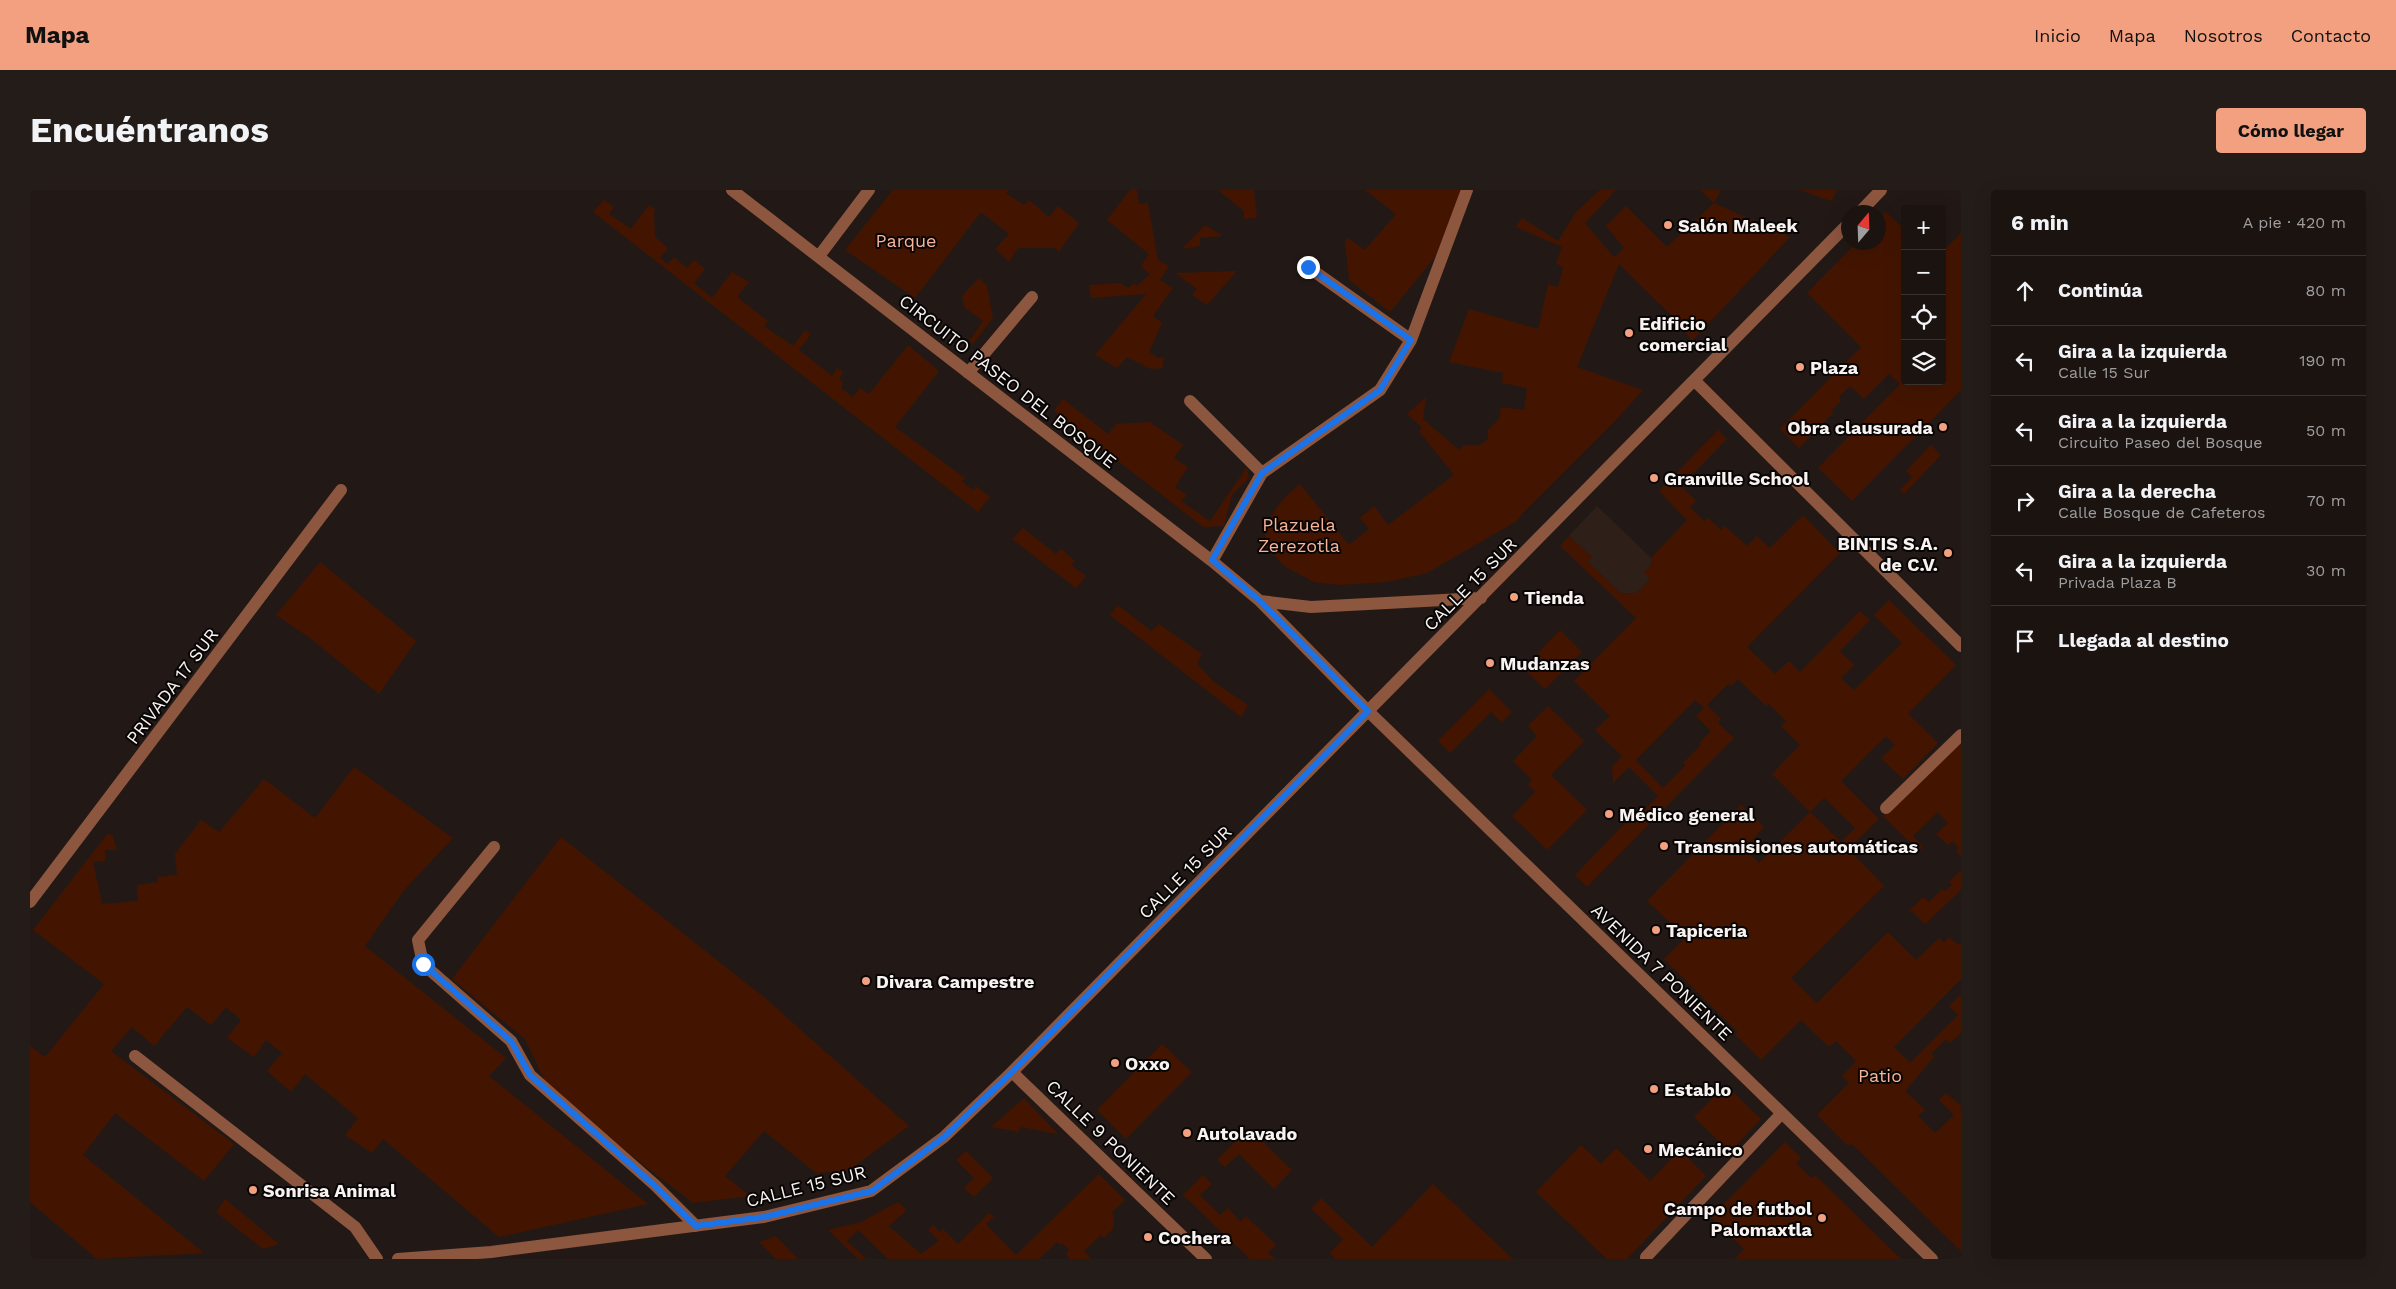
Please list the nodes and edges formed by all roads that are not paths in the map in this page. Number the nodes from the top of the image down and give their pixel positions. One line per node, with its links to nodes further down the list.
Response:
1 (732, 190): 7 (street, CIRCUITO PASEO DEL BOSQUE)
2 (869, 190): 7 (street)
3 (1467, 190): 10 (street)
4 (1881, 190): 5 (street)
5 (1867, 205)
6 (1841, 231): 12 (street, CALLE 15 SUR)
7 (819, 256): 11 (street, CIRCUITO PASEO DEL BOSQUE)
8 (1308, 267): 10 (street)
9 (1032, 297): 11 (street)
10 (1411, 340): 14 (street)
11 (968, 372): 16 (street, CIRCUITO PASEO DEL BOSQUE)
12 (1695, 381): 17 (street, CALLE 15 SUR); 19 (street)
13 (1190, 401): 14 (street)
14 (1262, 473): 16 (street)
15 (341, 490): 24 (street, PRIVADA 17 SUR)
16 (1212, 560): 18 (street, CIRCUITO PASEO DEL BOSQUE)
17 (1481, 598): 18 (street); 20 (street, CALLE 15 SUR)
18 (1260, 601): 20 (street, CIRCUITO PASEO DEL BOSQUE)
19 (1961, 646)
20 (1368, 711): 26 (street, CALLE 15 SUR); 27 (street, AVENIDA 7 PONIENTE)
21 (1961, 735): 22 (street)
22 (1886, 808)
23 (494, 847): 28 (street)
24 (30, 902)
25 (135, 1056): 31 (street)
26 (1012, 1072): 28 (street, CALLE 15 SUR); 33 (street, CALLE 9 PONIENTE)
27 (1782, 1113): 30 (street); 34 (street, AVENIDA 7 PONIENTE)
28 (696, 1226): 29 (street, CALLE 15 SUR)
29 (494, 1256): 32 (street, CALLE 15 SUR)
30 (1646, 1256)
31 (377, 1259)
32 (398, 1259)
33 (1206, 1259)
34 (1932, 1259)

